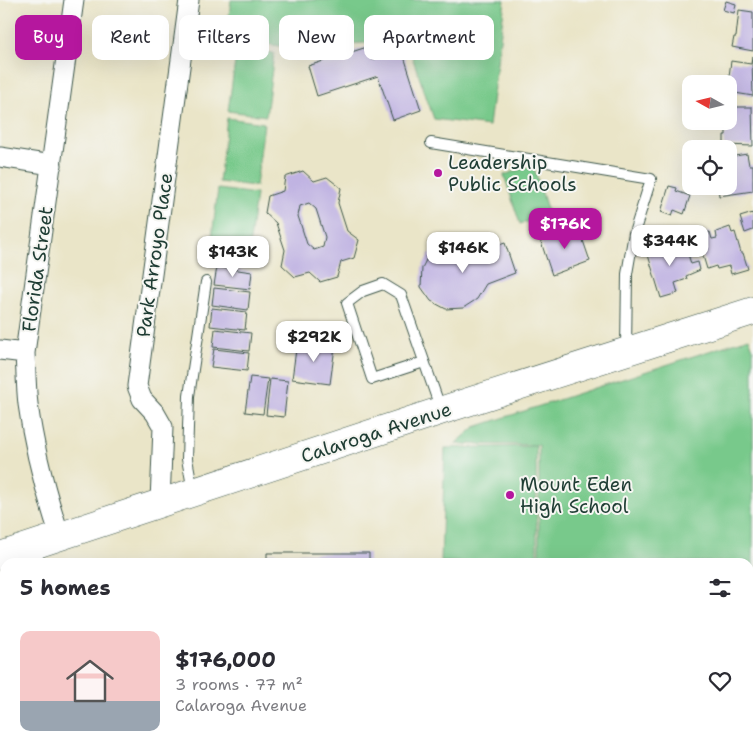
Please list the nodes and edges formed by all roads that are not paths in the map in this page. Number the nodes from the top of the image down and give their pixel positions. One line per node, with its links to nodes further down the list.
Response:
1 (74, 0): 5 (street, Florida Street)
2 (189, 0): 14 (street, Park Arroyo Place)
3 (431, 143): 9 (lane)
4 (0, 157): 5 (street)
5 (52, 165): 10 (street, Florida Street)
6 (206, 282): 13 (lane)
7 (753, 311): 9 (street, Calaroga Avenue)
8 (0, 350): 10 (street)
9 (626, 352): 12 (street, Calaroga Avenue)
10 (26, 353): 15 (street, Florida Street)
11 (424, 362): 11 (lane); 12 (lane)
12 (442, 411): 13 (street, Calaroga Avenue)
13 (193, 492): 14 (street, Calaroga Avenue)
14 (160, 502): 15 (street, Calaroga Avenue)
15 (60, 536): 16 (street, Calaroga Avenue)
16 (0, 556)

